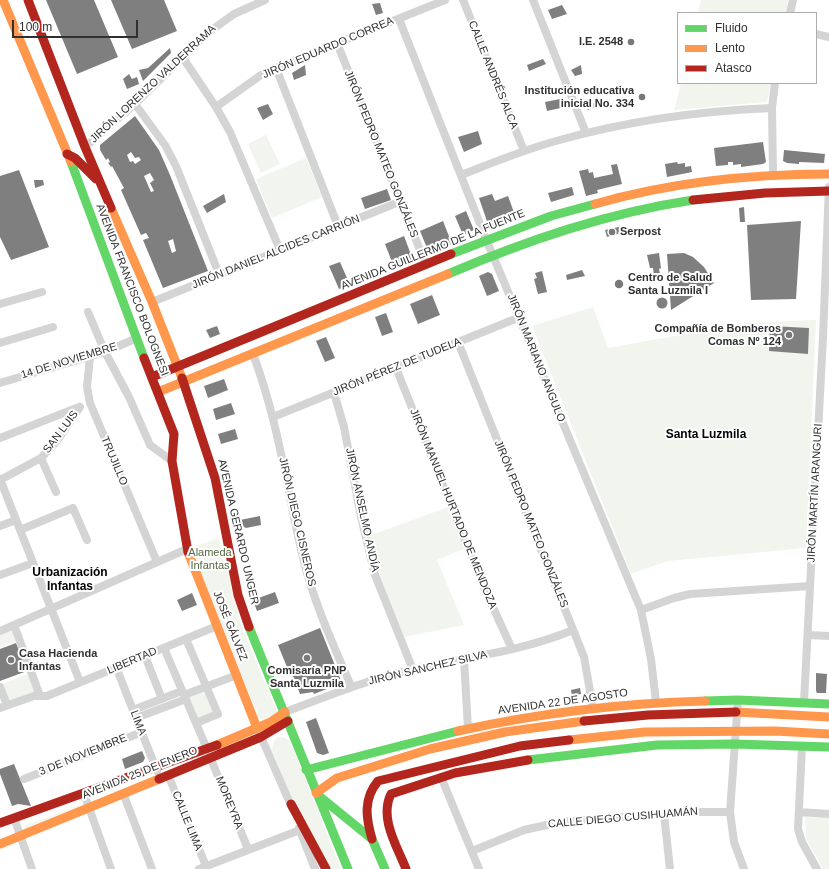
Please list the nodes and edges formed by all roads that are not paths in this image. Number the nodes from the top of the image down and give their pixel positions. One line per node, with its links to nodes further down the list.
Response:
1 (3, 0): 22 (main road)
2 (28, 0): 20 (main road, AVENIDA GERARDO UNGER)
3 (264, 0): 13 (street, JIRÓN LORENZO VALDERRAMA)
4 (445, 0): 9 (street, JIRÓN EDUARDO CORREA)
5 (463, 0): 21 (street, CALLE ANDRÉS ALCA)
6 (533, 0): 19 (street)
7 (793, 0): 8 (street)
8 (790, 12)
9 (399, 19): 12 (street, JIRÓN EDUARDO CORREA); 25 (street, JIRÓN MARIANO ANGULO)
10 (817, 34): 11 (street)
11 (829, 37)
12 (337, 43): 14 (street, JIRÓN EDUARDO CORREA); 29 (street, JIRÓN PEDRO MATEO GONZÁLES)
13 (183, 58): 16 (street, JIRÓN LORENZO VALDERRAMA); 17 (street)
14 (276, 68): 17 (street, JIRÓN EDUARDO CORREA); 30 (street)
15 (775, 84): 18 (street)
16 (135, 104): 20 (street, JIRÓN LORENZO VALDERRAMA); 36 (street)
17 (216, 107): 32 (street)
18 (772, 108): 19 (street); 23 (street)
19 (586, 133): 21 (street)
20 (85, 147): 26 (main road, AVENIDA GERARDO UNGER)
21 (524, 151): 25 (street)
22 (67, 154): 26 (main road, AVENIDA GERARDO UNGER); 44 (main road, AVENIDA FRANCISCO BOLOGNESI)
23 (773, 174): 24 (main road, AVENIDA GUILLERMO DE LA FUENTE); 31 (main road, AVENIDA GUILLERMO DE LA FUENTE)
24 (829, 174)
25 (461, 175): 31 (street, JIRÓN MARIANO ANGULO)
26 (103, 187): 38 (main road, AVENIDA GERARDO UNGER)
27 (829, 187): 28 (street, JIRÓN MARTÍN ARANGURI)
28 (829, 191): 33 (main road); 35 (street, JIRÓN MARTÍN ARANGURI)
29 (399, 202): 30 (street, JIRÓN DANIEL ALCIDES CARRIÓN); 34 (street, JIRÓN PEDRO MATEO GONZÁLES)
30 (338, 226): 32 (street, JIRÓN DANIEL ALCIDES CARRIÓN)
31 (486, 239): 33 (street, JIRÓN MARIANO ANGULO); 34 (main road, AVENIDA GUILLERMO DE LA FUENTE)
32 (280, 250): 36 (street, JIRÓN DANIEL ALCIDES CARRIÓN)
33 (493, 256): 41 (street, JIRÓN MARIANO ANGULO); 48 (main road)
34 (426, 265): 50 (main road, AVENIDA GUILLERMO DE LA FUENTE)
35 (827, 268): 43 (street, JIRÓN MARTÍN ARANGURI)
36 (219, 274): 38 (street, JIRÓN DANIEL ALCIDES CARRIÓN)
37 (42, 292): 39 (street)
38 (152, 302): 50 (main road, AVENIDA GERARDO UNGER)
39 (0, 304)
40 (88, 312): 47 (street)
41 (520, 318): 45 (street, JIRÓN PÉREZ DE TUDELA); 76 (street, JIRÓN MARIANO ANGULO)
42 (53, 327): 46 (street)
43 (826, 337): 74 (street, JIRÓN MARTÍN ARANGURI)
44 (137, 338): 47 (street, 14 DE NOVIEMBRE); 52 (main road, AVENIDA FRANCISCO BOLOGNESI)
45 (458, 342): 51 (street, JIRÓN PÉREZ DE TUDELA); 79 (street, JIRÓN PEDRO MATEO GONZÁLES)
46 (0, 343)
47 (105, 352): 49 (street, 14 DE NOVIEMBRE); 63 (street)
48 (253, 354): 53 (main road); 59 (street, JIRÓN DIEGO CISNEROS)
49 (90, 357): 54 (street, 14 DE NOVIEMBRE); 57 (street, TRUJILLO)
50 (178, 367): 52 (main road, AVENIDA GUILLERMO DE LA FUENTE); 53 (main road, AVENIDA GERARDO UNGER)
51 (396, 368): 56 (street, JIRÓN PÉREZ DE TUDELA); 85 (street, JIRÓN MANUEL HURTADO DE MENDOZA)
52 (152, 377): 55 (main road, AVENIDA FRANCISCO BOLOGNESI)
53 (183, 382): 55 (main road); 105 (main road, AVENIDA GERARDO UNGER)
54 (0, 383)
55 (158, 392): 60 (main road, AVENIDA FRANCISCO BOLOGNESI)
56 (334, 393): 59 (street, JIRÓN PÉREZ DE TUDELA); 89 (street, JIRÓN ANSELMO ANDÍA)
57 (90, 403): 58 (street); 71 (street, TRUJILLO)
58 (80, 407): 61 (street); 62 (street, SAN LUIS)
59 (273, 418): 93 (street, JIRÓN DIEGO CISNEROS)
60 (174, 434): 63 (main road, JOSÉ GÁLVEZ)
61 (0, 438)
62 (41, 458): 64 (street, SAN LUIS); 65 (street)
63 (172, 461): 70 (main road, JOSÉ GÁLVEZ)
64 (0, 480): 66 (street)
65 (56, 492)
66 (16, 520): 67 (street); 68 (street)
67 (0, 526)
68 (20, 530): 69 (street); 72 (street)
69 (87, 540)
70 (187, 549): 71 (street); 78 (main road, JOSÉ GÁLVEZ)
71 (156, 562): 75 (street)
72 (33, 563): 73 (street); 75 (street)
73 (0, 576)
74 (810, 586): 76 (street); 81 (street, JIRÓN MARTÍN ARANGURI)
75 (51, 608): 77 (street); 91 (street)
76 (641, 610): 99 (street, JIRÓN MARIANO ANGULO)
77 (14, 625): 80 (street); 96 (street)
78 (218, 626): 83 (street, LIBERTAD); 90 (main road, JOSÉ GÁLVEZ)
79 (573, 630): 85 (street, JIRÓN SANCHEZ SILVA); 103 (street, JIRÓN PEDRO MATEO GONZÁLES)
80 (0, 631)
81 (808, 636): 82 (street); 100 (street, JIRÓN MARTÍN ARANGURI)
82 (829, 636)
83 (186, 639): 84 (street, LIBERTAD); 92 (street)
84 (164, 648): 86 (street, LIBERTAD); 95 (street, MOREYRA)
85 (512, 649): 87 (street, JIRÓN SANCHEZ SILVA)
86 (144, 656): 88 (street, LIBERTAD); 97 (street)
87 (464, 659): 89 (street, JIRÓN SANCHEZ SILVA); 112 (street)
88 (116, 668): 91 (street, LIBERTAD); 104 (street, LIMA)
89 (413, 670): 93 (street, JIRÓN SANCHEZ SILVA)
90 (237, 675): 92 (street); 111 (main road, JOSÉ GÁLVEZ)
91 (80, 682): 96 (street, LIBERTAD)
92 (206, 686): 95 (street); 110 (street)
93 (351, 686): 105 (street, JIRÓN SANCHEZ SILVA)
94 (0, 687): 102 (street)
95 (184, 695): 97 (street); 108 (street); 110 (street, MOREYRA)
96 (40, 696): 102 (street, LIBERTAD)
97 (162, 699): 104 (street)
98 (738, 700): 99 (main road, AVENIDA 22 DE AGOSTO); 100 (main road, AVENIDA 22 DE AGOSTO); 106 (street)
99 (656, 702): 103 (main road, AVENIDA 22 DE AGOSTO)
100 (804, 702): 101 (main road, AVENIDA 22 DE AGOSTO)
101 (829, 704)
102 (4, 707)
103 (593, 708): 112 (main road, AVENIDA 22 DE AGOSTO)
104 (133, 710): 108 (street, LIMA)
105 (284, 712): 109 (main road, AVENIDA GERARDO UNGER); 111 (main road, AVENIDA 25 DE ENERO)
106 (737, 712): 107 (main road, AVENIDA 22 DE AGOSTO); 113 (street); 121 (main road, AVENIDA 22 DE AGOSTO)
107 (829, 717)
108 (136, 718): 114 (street, LIMA)
109 (288, 721): 116 (main road, AVENIDA 25 DE ENERO); 124 (main road, AVENIDA GERARDO UNGER)
110 (196, 723): 120 (street, MOREYRA)
111 (258, 728): 116 (street); 120 (main road, AVENIDA 25 DE ENERO)
112 (468, 729): 122 (main road, AVENIDA 22 DE AGOSTO)
113 (736, 731): 115 (main road); 117 (street); 141 (main road)
114 (142, 732): 123 (street, LIMA); 127 (street, 3 DE NOVIEMBRE)
115 (829, 734)
116 (261, 737): 120 (main road, AVENIDA 25 DE ENERO); 131 (street)
117 (735, 744): 118 (main road); 126 (main road); 133 (street)
118 (802, 746): 119 (main road); 134 (street)
119 (829, 747)
120 (208, 753): 123 (main road, AVENIDA 25 DE ENERO); 125 (main road, AVENIDA 25 DE ENERO); 143 (street, MOREYRA)
121 (409, 755): 122 (main road); 129 (main road, AVENIDA 22 DE AGOSTO)
122 (357, 757): 124 (main road, AVENIDA 22 DE AGOSTO)
123 (155, 766): 125 (street, LIMA); 130 (main road, AVENIDA 25 DE ENERO)
124 (306, 770): 129 (main road, AVENIDA GERARDO UNGER)
125 (164, 776): 128 (main road, AVENIDA 25 DE ENERO); 145 (street, CALLE LIMA)
126 (441, 777): 144 (street); 153 (main road)
127 (24, 778)
128 (123, 792): 132 (main road, AVENIDA 25 DE ENERO); 148 (street)
129 (316, 793): 141 (main road, AVENIDA GERARDO UNGER); 151 (main road, AVENIDA GERARDO UNGER)
130 (84, 794): 132 (street); 137 (main road, AVENIDA 25 DE ENERO)
131 (291, 804): 139 (street); 150 (main road)
132 (89, 806): 140 (main road, AVENIDA 25 DE ENERO); 147 (street)
133 (730, 812): 135 (street, CALLE DIEGO CUSIHUAMÁN); 156 (street)
134 (799, 812): 136 (street); 157 (street)
135 (664, 814): 144 (street, CALLE DIEGO CUSIHUAMÁN); 155 (street)
136 (829, 814)
137 (14, 818): 138 (main road, AVENIDA 25 DE ENERO); 140 (street)
138 (0, 823)
139 (300, 830): 143 (street); 149 (street)
140 (20, 836): 142 (main road, AVENIDA 25 DE ENERO); 146 (street)
141 (372, 839): 152 (main road, AVENIDA GERARDO UNGER)
142 (0, 844)
143 (248, 849): 145 (street)
144 (472, 851): 154 (street)
145 (202, 868)
146 (32, 869)
147 (111, 869)
148 (152, 869)
149 (315, 869)
150 (326, 869)
151 (348, 869)
152 (385, 869)
153 (406, 869)
154 (479, 869)
155 (670, 869)
156 (744, 869)
157 (817, 869)

